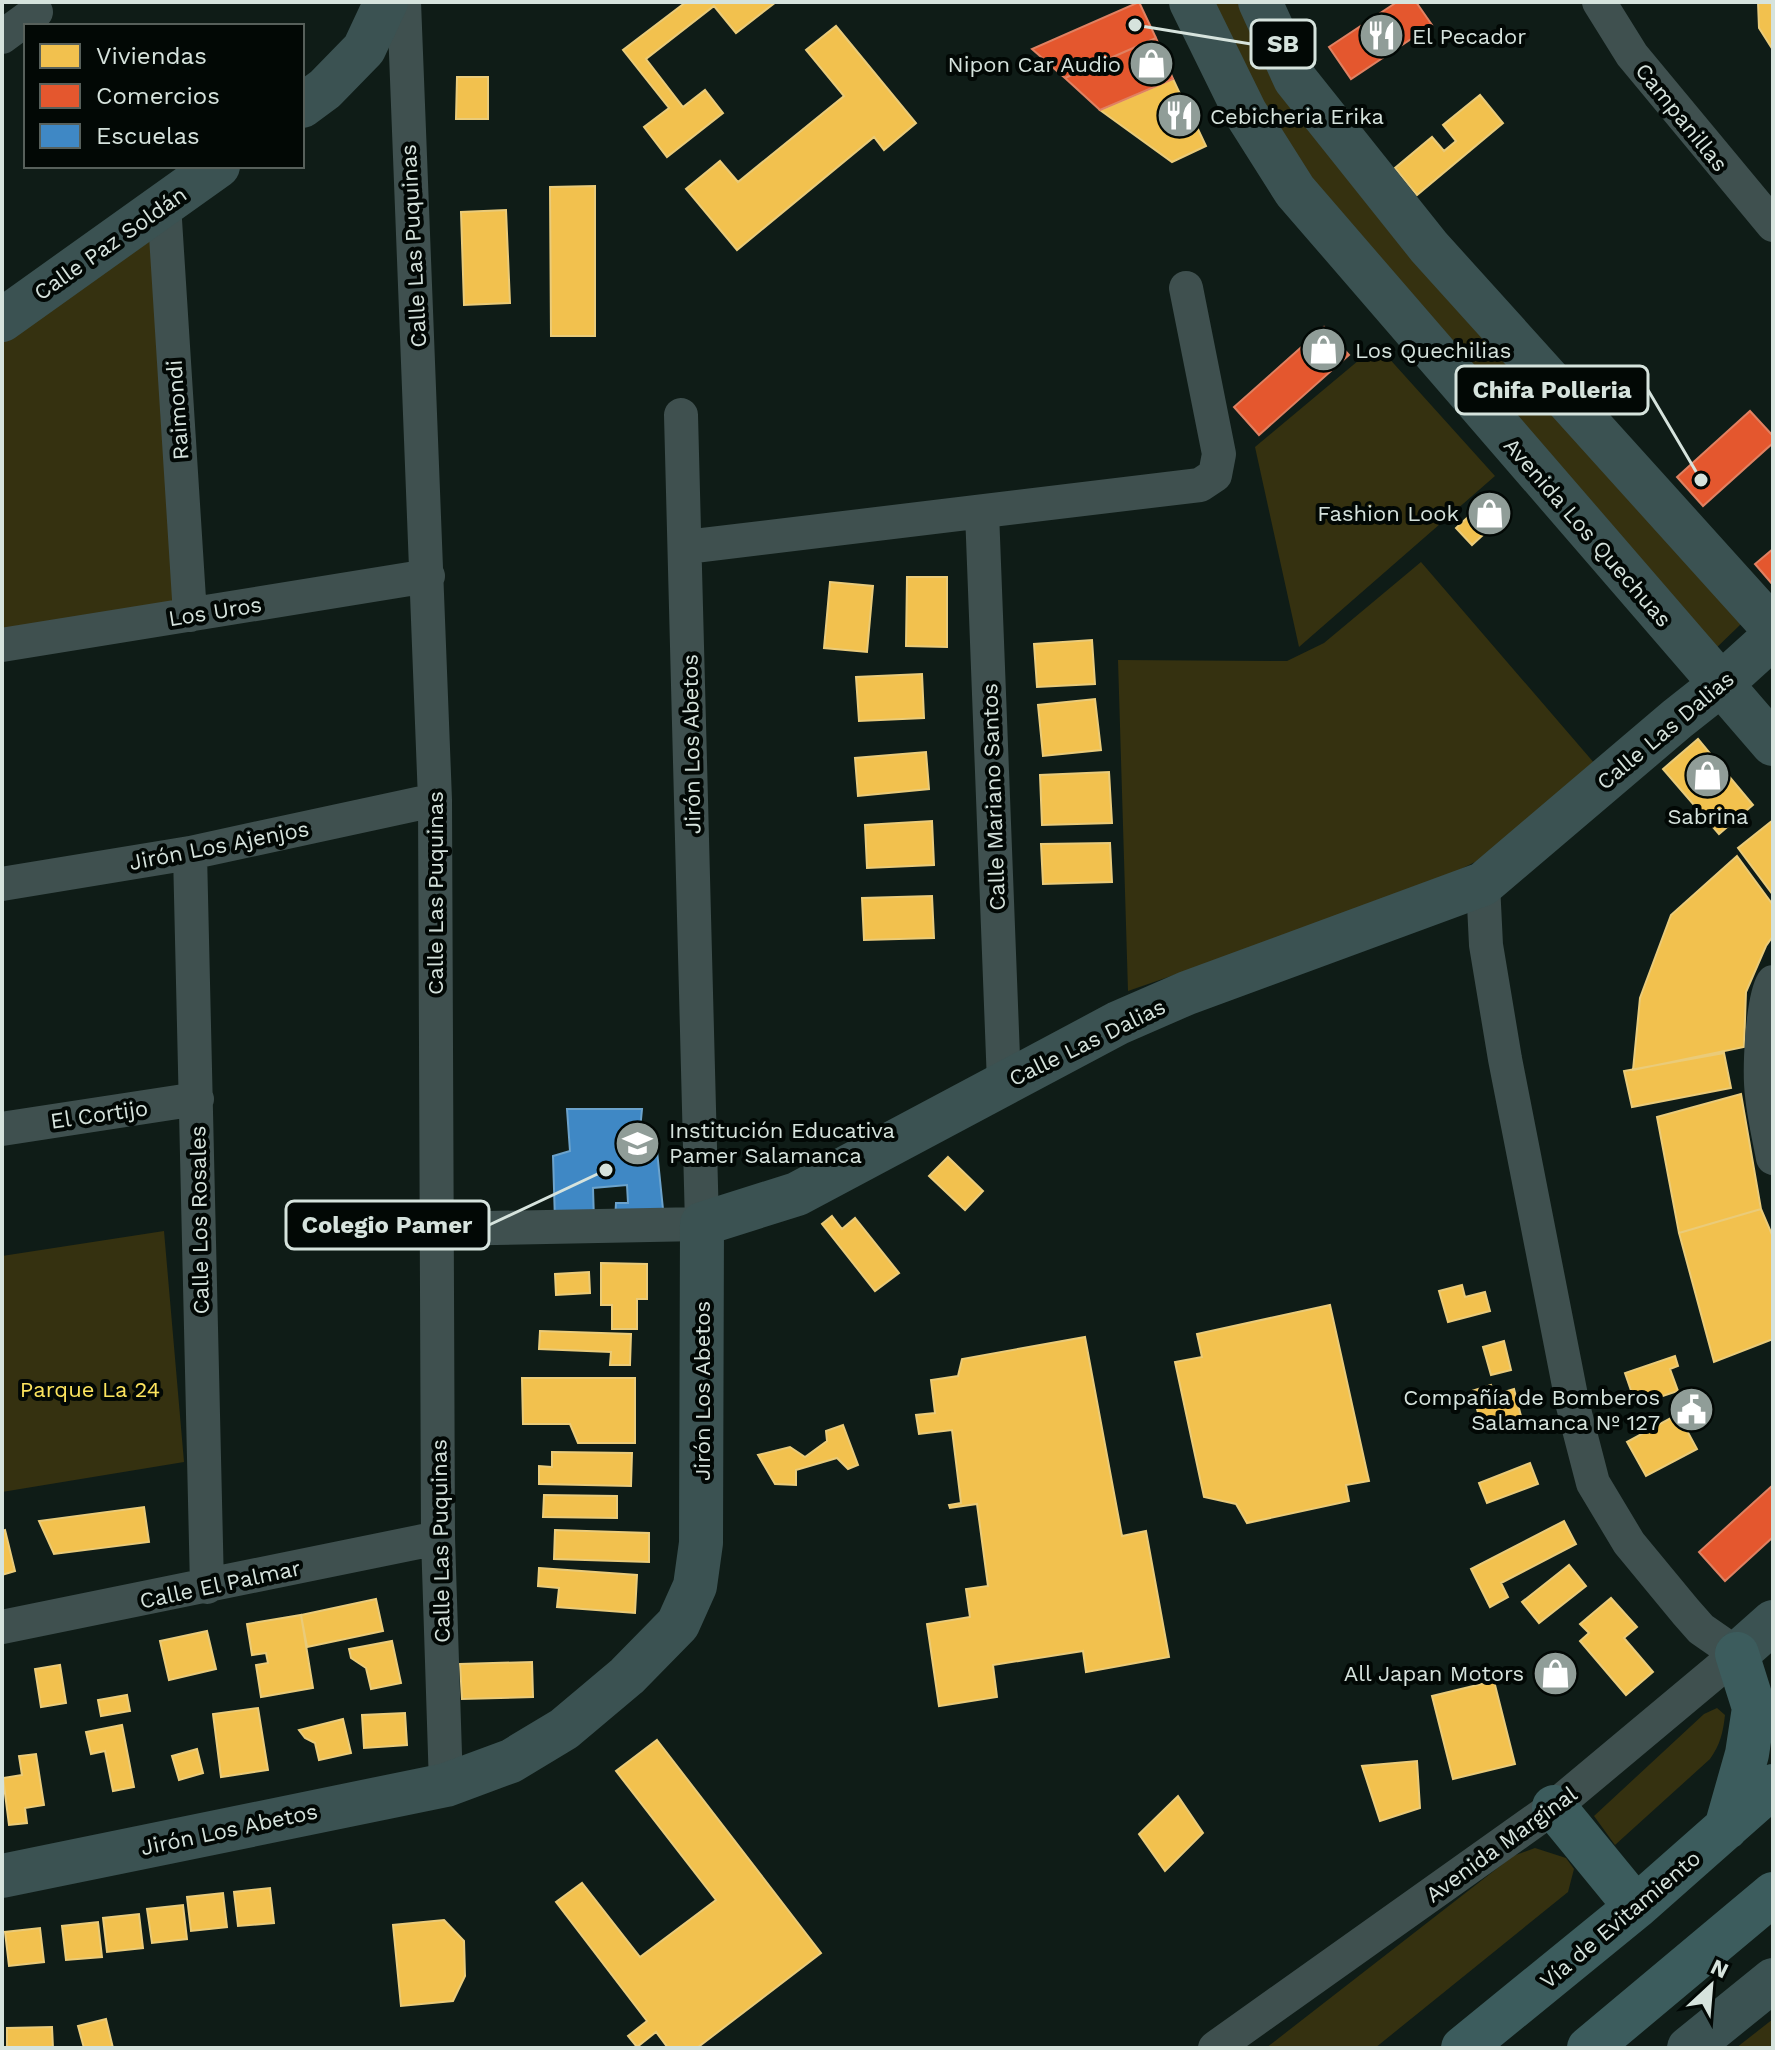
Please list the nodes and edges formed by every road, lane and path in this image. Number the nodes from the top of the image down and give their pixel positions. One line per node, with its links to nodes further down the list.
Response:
1 (386, 2): 8 (street)
2 (404, 2): 17 (street, Calle Las Puquinas)
3 (1191, 2): 22 (street, Avenida Los Quechuas)
4 (1260, 2): 19 (street)
5 (1599, 2): 11 (street, Campanillas)
6 (36, 12): 7 (street)
7 (2, 37)
8 (304, 105)
9 (215, 168): 10 (street, Calle Paz Soldán)
10 (164, 204): 13 (street, Calle Paz Soldán); 18 (street, Raimondi)
11 (1768, 210)
12 (1186, 288): 15 (street)
13 (2, 320)
14 (681, 415): 16 (street, Jirón Los Abetos)
15 (982, 512): 16 (street); 29 (street, Calle Mariano Santos)
16 (686, 547): 33 (street, Jirón Los Abetos)
17 (428, 576): 18 (street, Los Uros); 24 (street, Calle Las Puquinas)
18 (190, 615): 21 (street, Los Uros)
19 (1773, 628)
20 (1773, 637): 22 (street, Calle Las Dalias)
21 (2, 645)
22 (1720, 685): 23 (street, Avenida Los Quechuas); 27 (street, Calle Las Dalias)
23 (1773, 744)
24 (435, 800): 25 (street, Jirón Los Ajenjos); 34 (street, Calle Las Puquinas)
25 (190, 853): 26 (street, Jirón Los Ajenjos); 30 (street, Calle Los Rosales)
26 (2, 884)
27 (1483, 884): 29 (street, Calle Las Dalias); 39 (street)
28 (1773, 982): 32 (street)
29 (1004, 1083): 33 (street, Calle Las Dalias)
30 (197, 1099): 31 (street, El Cortijo); 36 (street, Calle Los Rosales)
31 (2, 1129)
32 (1773, 1158)
33 (702, 1224): 34 (street); 40 (street, Jirón Los Abetos)
34 (437, 1229): 35 (street, Calle Las Puquinas)
35 (438, 1538): 36 (street, Calle El Palmar); 40 (street, Calle Las Puquinas)
36 (207, 1587): 38 (street, Calle El Palmar)
37 (1773, 1622): 39 (street, Avenida Marginal)
38 (2, 1627)
39 (1737, 1654): 42 (street, Avenida Marginal); 43 (highway)
40 (446, 1785): 44 (street, Jirón Los Abetos)
41 (1773, 1786): 43 (highway, Vía de Evitamiento)
42 (1554, 1807): 46 (highway); 48 (street, Avenida Marginal)
43 (1726, 1828): 46 (highway, Vía de Evitamiento)
44 (2, 1876)
45 (1773, 1894): 50 (highway)
46 (1636, 1907): 49 (highway, Vía de Evitamiento)
47 (1773, 1980): 51 (street)
48 (1215, 2048)
49 (1463, 2048)
50 (1589, 2048)
51 (1689, 2048)

